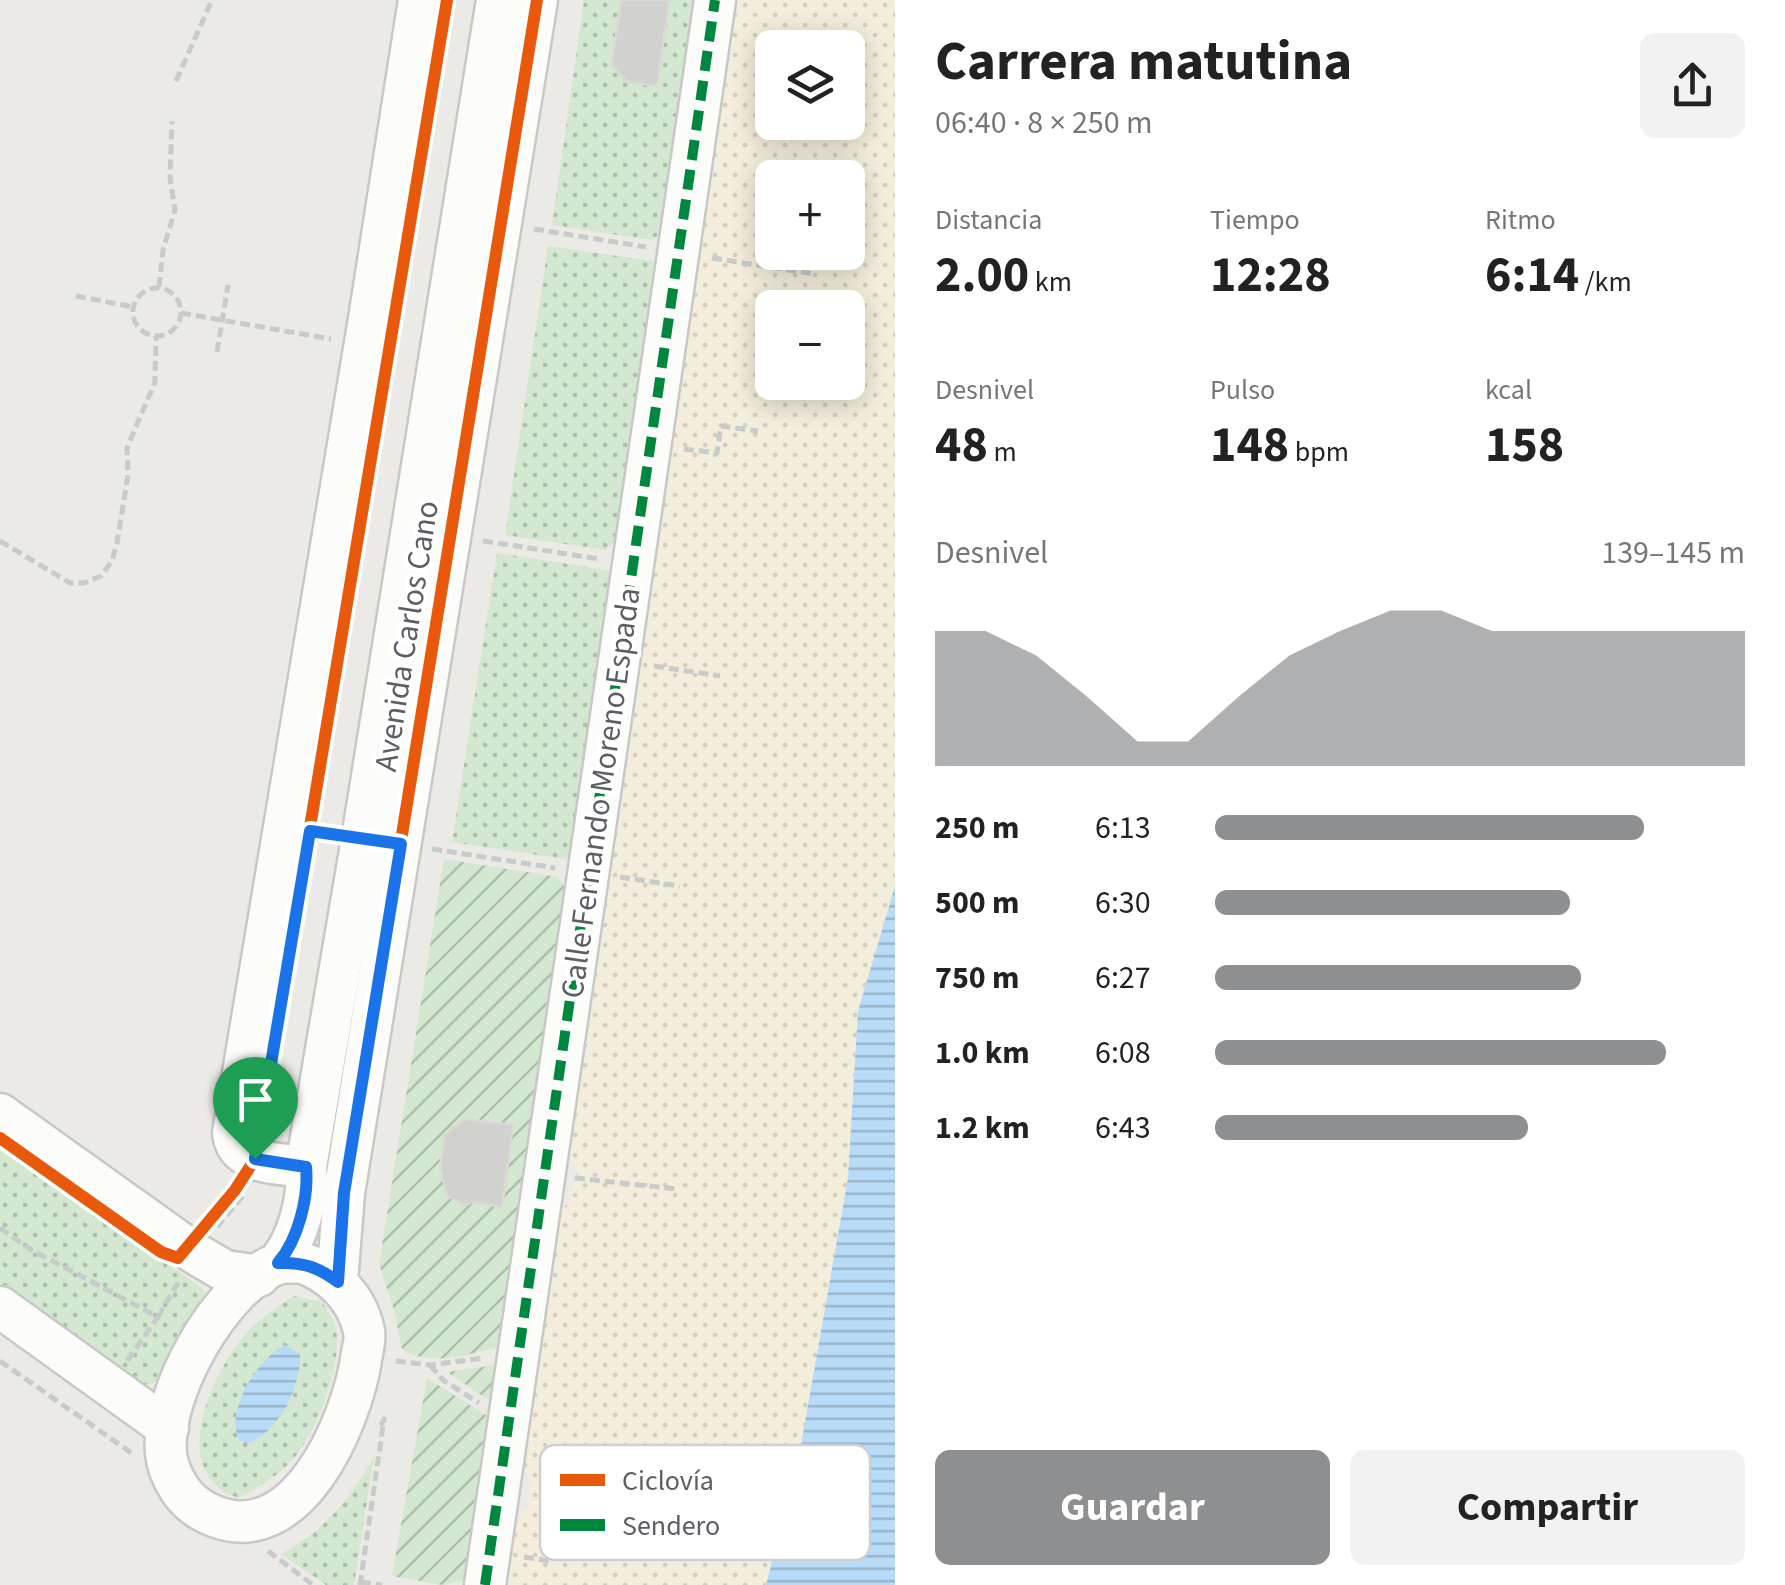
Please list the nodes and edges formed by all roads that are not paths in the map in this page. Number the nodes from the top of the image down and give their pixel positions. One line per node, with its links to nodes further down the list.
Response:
1 (419, 0): 6 (street)
2 (497, 0): 6 (street, Avenida Carlos Cano)
3 (538, 0): 8 (street, Avenida Carlos Cano)
4 (715, 0): 11 (street, Calle Fernando Moreno Espada)
5 (0, 1114): 7 (street)
6 (306, 1167): 7 (street, Avenida Carlos Cano)
7 (268, 1270): 8 (street); 10 (street)
8 (338, 1282): 10 (street)
9 (0, 1307): 10 (street)
10 (168, 1428)
11 (485, 1585)

